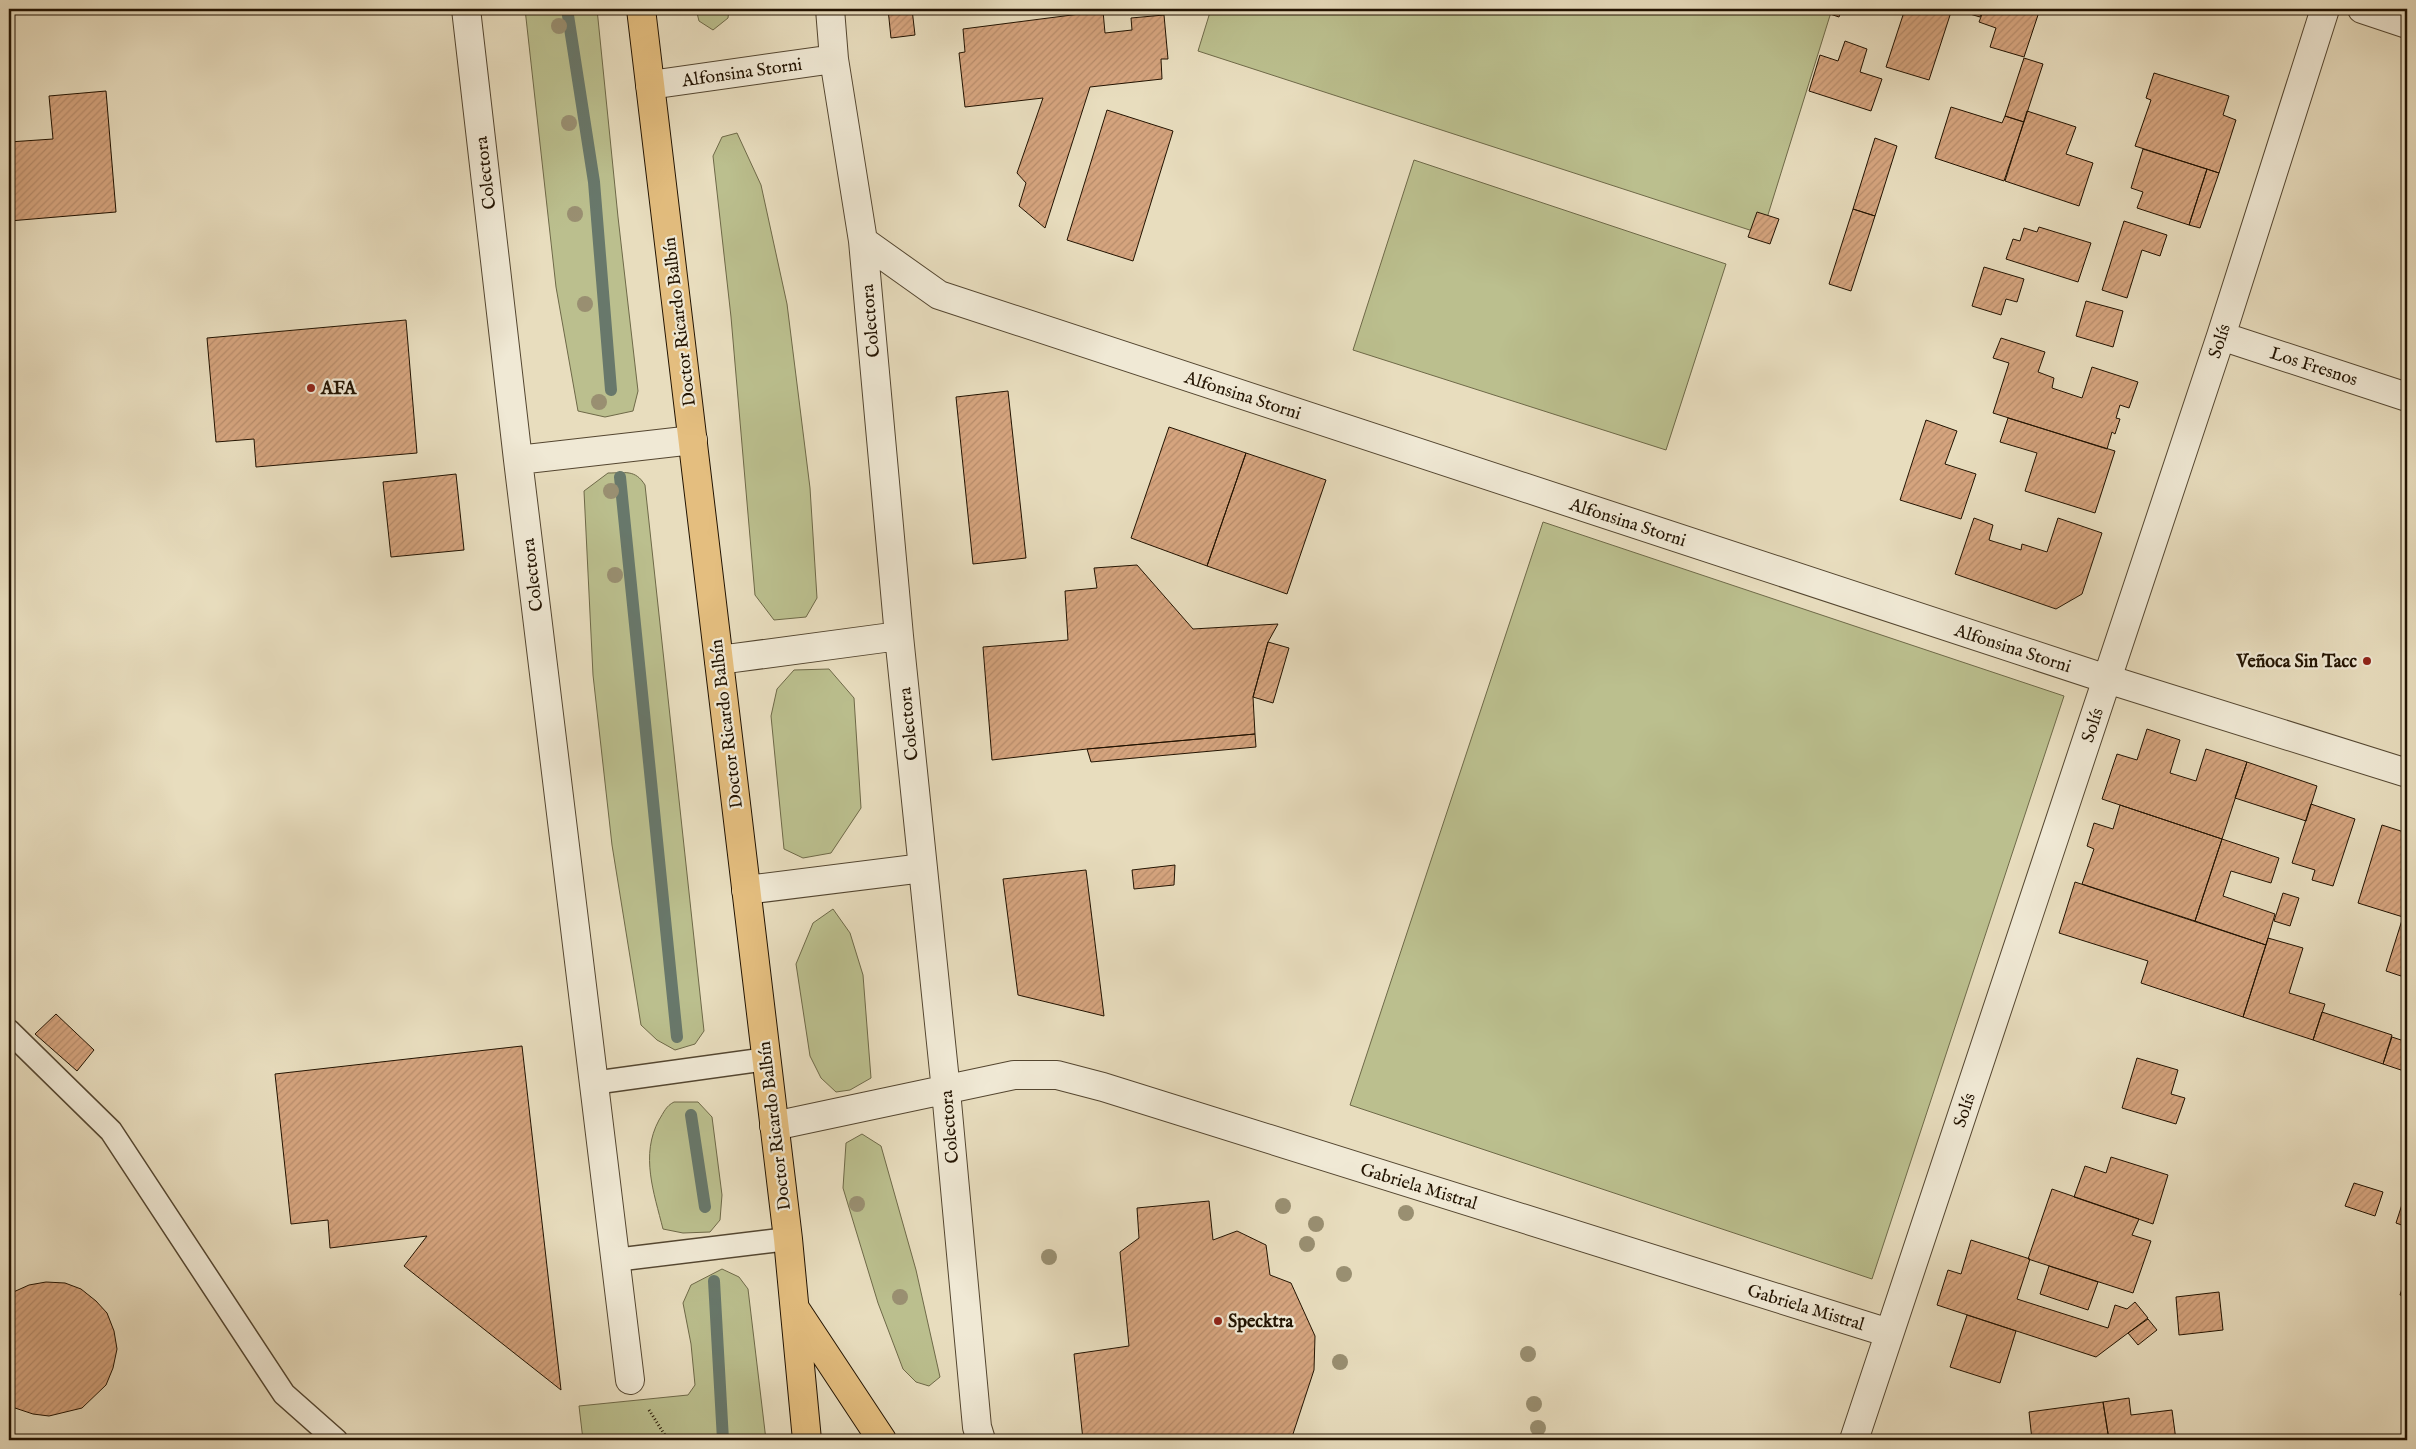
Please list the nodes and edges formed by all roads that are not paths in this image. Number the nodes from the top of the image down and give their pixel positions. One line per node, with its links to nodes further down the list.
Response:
1 (466, 9): 13 (street, Colectora)
2 (641, 9): 8 (main road, Doctor Ricardo Balbín)
3 (830, 9): 7 (street, Colectora)
4 (2324, 9): 10 (street, Solís)
5 (2362, 9): 6 (street)
6 (2407, 24)
7 (834, 58): 8 (street, Alfonsina Storni); 9 (street, Colectora)
8 (650, 85): 12 (main road, Doctor Ricardo Balbín)
9 (863, 242): 14 (street, Colectora); 16 (street, Alfonsina Storni)
10 (2221, 336): 11 (street, Los Fresnos); 16 (street, Solís)
11 (2407, 397)
12 (693, 440): 13 (street); 15 (main road, Doctor Ricardo Balbín)
13 (518, 460): 22 (street, Colectora)
14 (899, 636): 15 (street); 18 (street, Colectora)
15 (719, 660): 19 (main road, Doctor Ricardo Balbín)
16 (2108, 679): 17 (street, Alfonsina Storni); 28 (street, Solís)
17 (2407, 774)
18 (923, 868): 19 (street); 23 (street, Colectora)
19 (746, 890): 21 (main road, Doctor Ricardo Balbín)
20 (9, 1031): 30 (lane)
21 (766, 1060): 22 (lane); 24 (main road, Doctor Ricardo Balbín)
22 (593, 1083): 26 (street, Colectora)
23 (946, 1091): 24 (street, Gabriela Mistral); 28 (street, Gabriela Mistral); 33 (street, Colectora)
24 (774, 1126): 25 (main road, Doctor Ricardo Balbín)
25 (788, 1239): 26 (lane); 27 (main road, Doctor Ricardo Balbín)
26 (615, 1260): 29 (street, Colectora)
27 (795, 1307): 31 (main road, Doctor Ricardo Balbín); 32 (main road)
28 (1889, 1333): 34 (street, Solís)
29 (630, 1380)
30 (336, 1440)
31 (807, 1440)
32 (882, 1440)
33 (981, 1440)
34 (1854, 1440)

